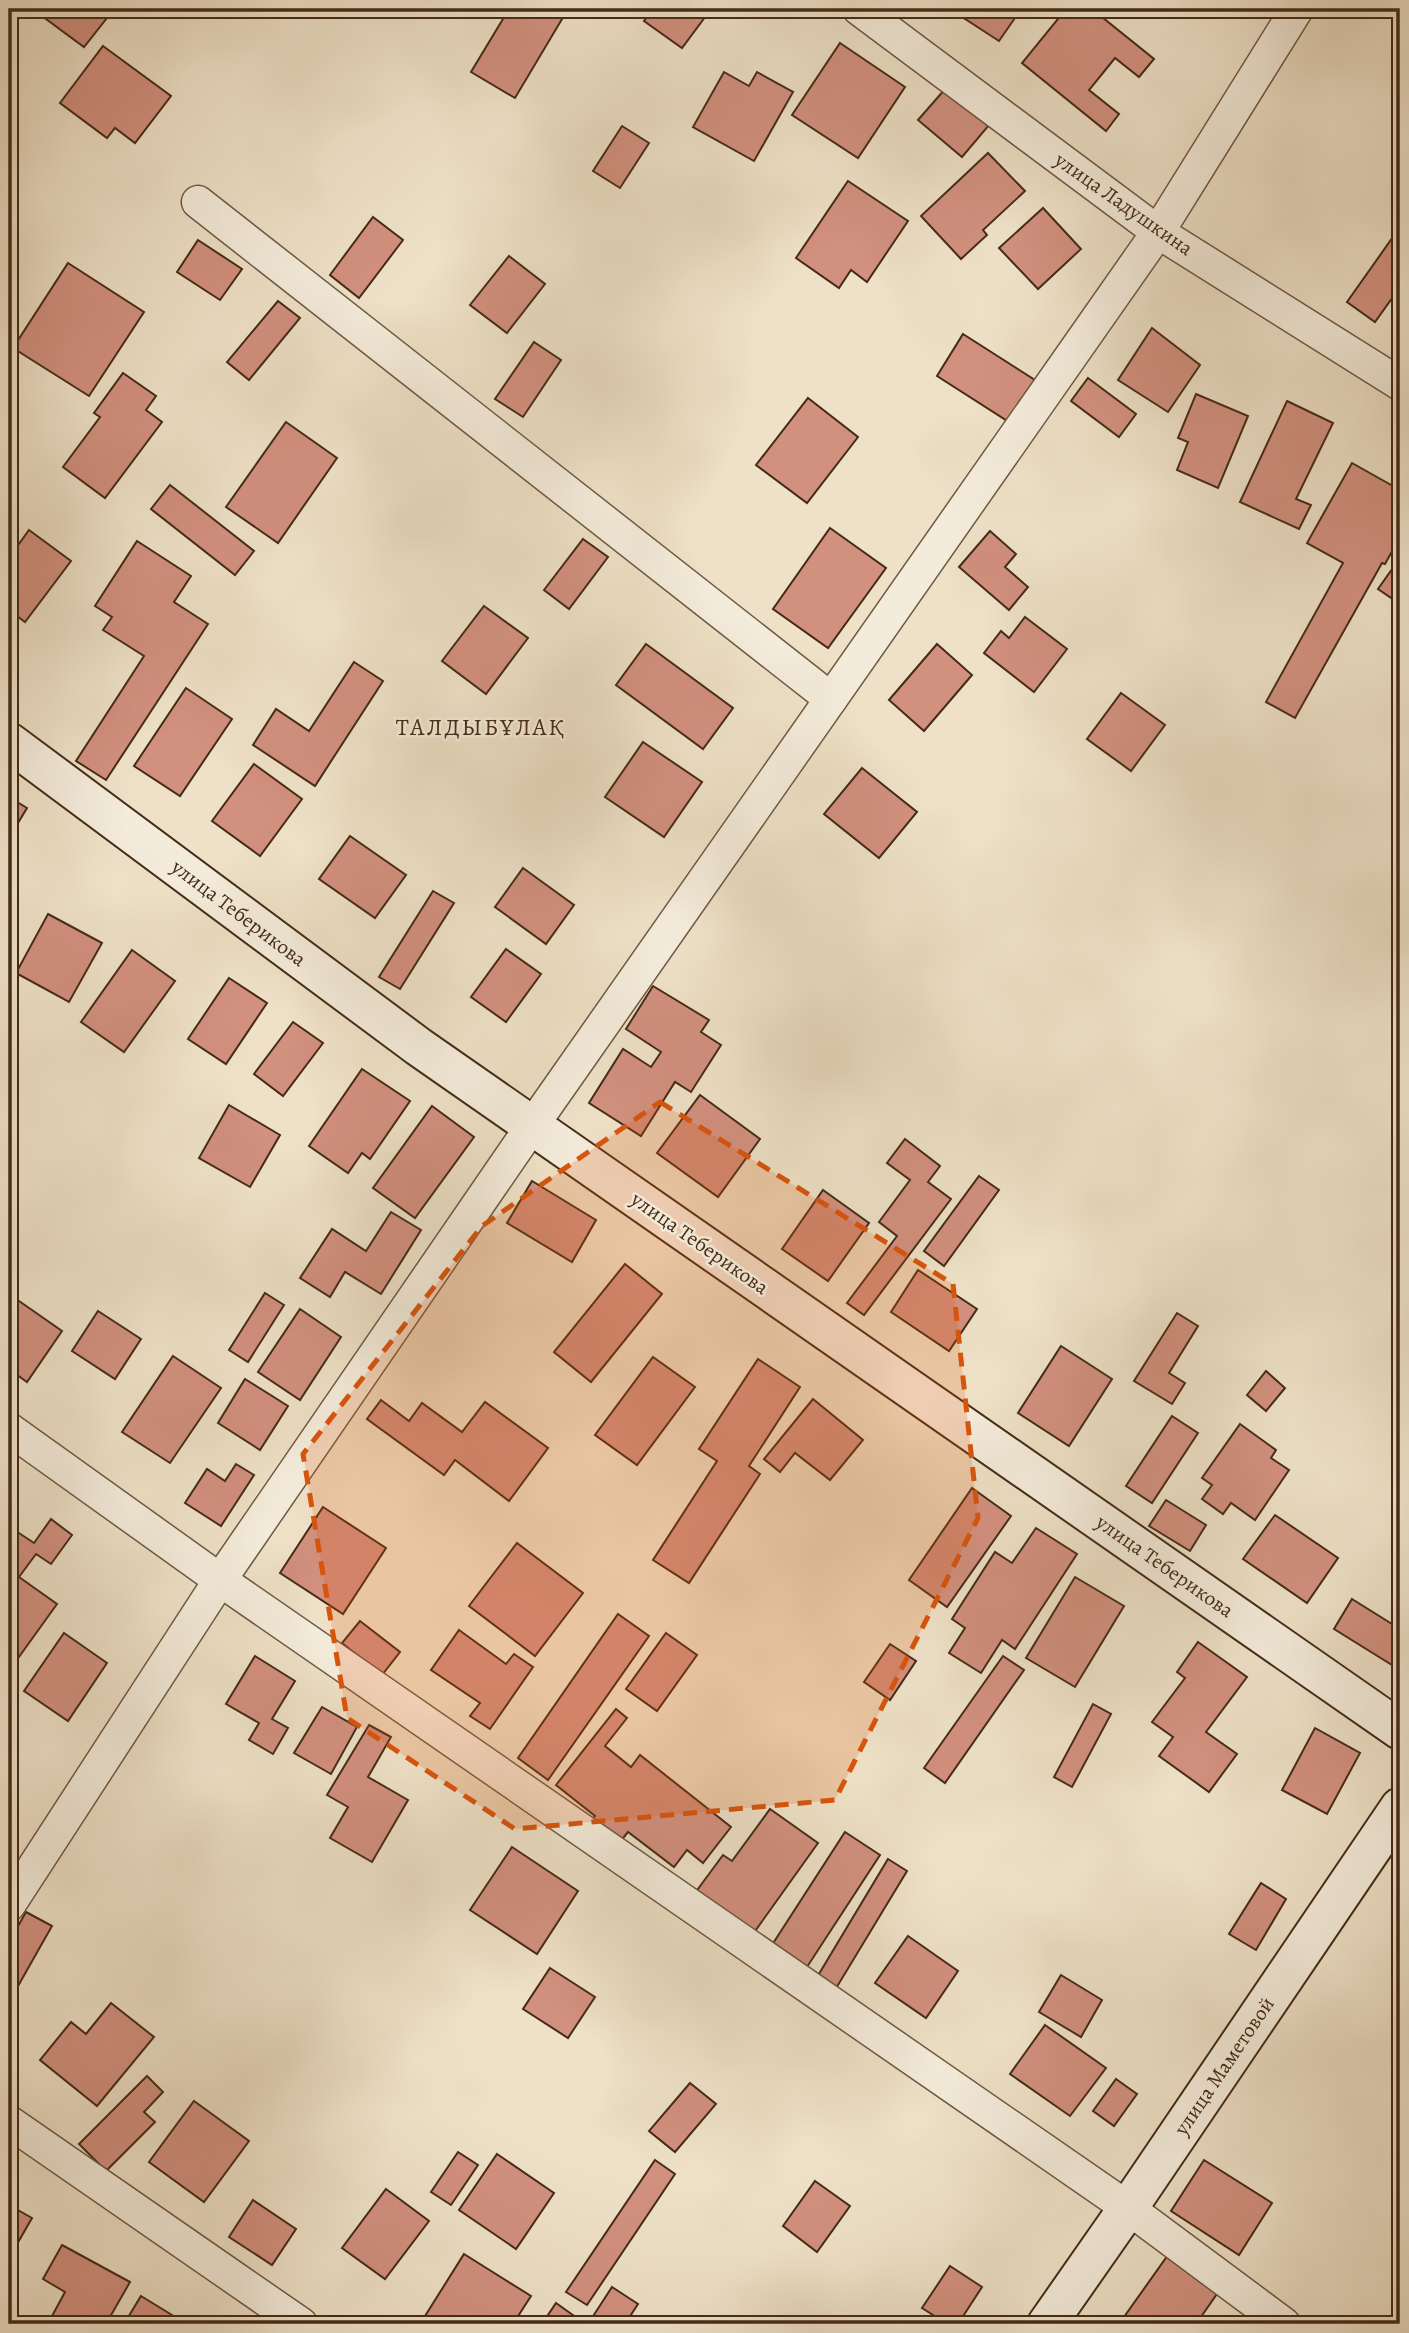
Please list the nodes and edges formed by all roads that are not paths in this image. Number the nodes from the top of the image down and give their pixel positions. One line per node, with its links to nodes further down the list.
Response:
1 (859, 9): 4 (street, улица Ладушкина)
2 (1297, 9): 4 (street)
3 (198, 202): 6 (street)
4 (1158, 232): 5 (street, улица Ладушкина); 6 (street)
5 (1400, 384)
6 (831, 699): 8 (street)
7 (9, 742): 8 (street, улица Теберикова)
8 (532, 1126): 10 (street); 11 (street, улица Теберикова)
9 (9, 1429): 10 (street)
10 (220, 1580): 13 (street); 15 (street)
11 (1400, 1730)
12 (1400, 1807): 15 (street, улица Маметовой)
13 (9, 1905)
14 (9, 2122): 16 (street)
15 (1128, 2208): 17 (street, улица Маметовой); 18 (street)
16 (300, 2324)
17 (1047, 2324)
18 (1284, 2324)

